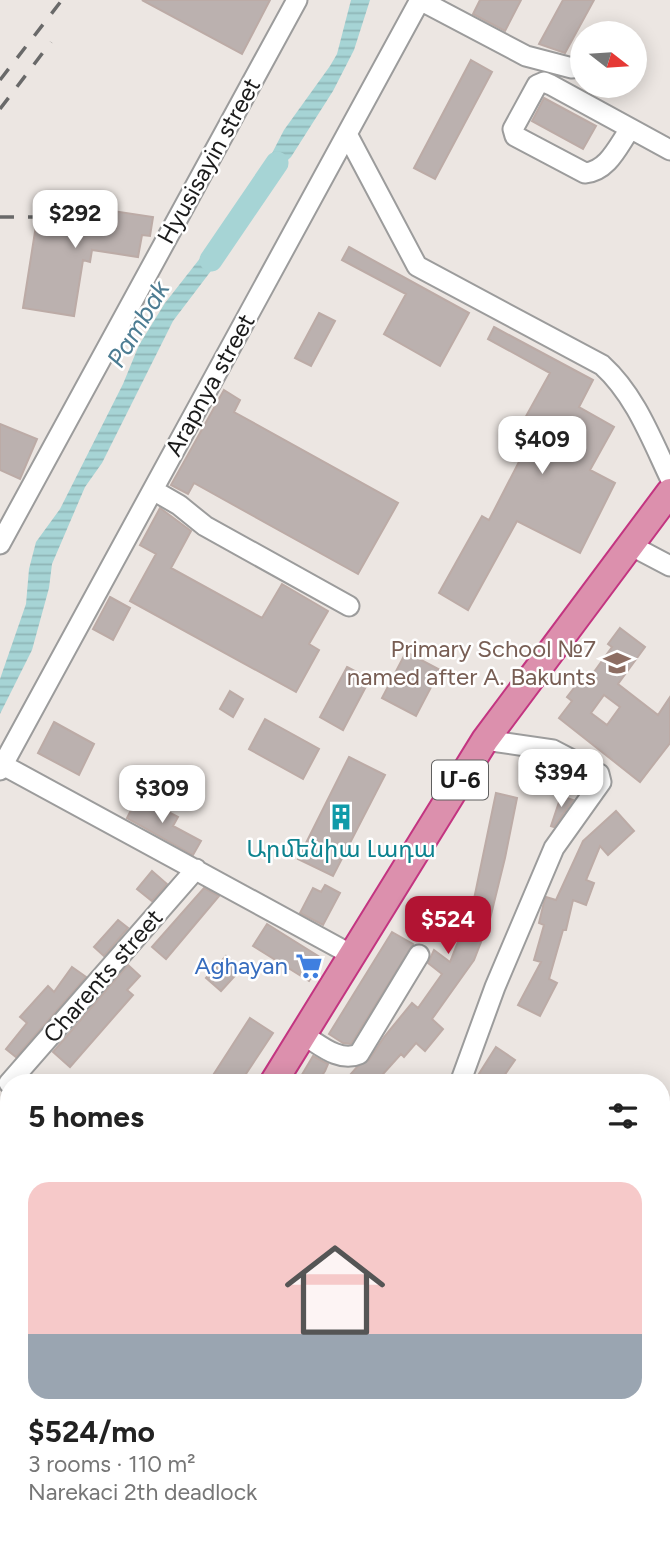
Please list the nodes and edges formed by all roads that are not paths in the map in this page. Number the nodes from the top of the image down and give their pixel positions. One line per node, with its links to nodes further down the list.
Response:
1 (298, 0): 10 (street, Hyusisayin street)
2 (420, 0): 3 (street); 5 (street, Arapnya street)
3 (570, 68)
4 (630, 129): 4 (street); 6 (street)
5 (348, 134): 7 (street); 8 (street, Arapnya street)
6 (670, 150)
7 (670, 478)
8 (153, 490): 13 (street); 15 (street, Arapnya street)
9 (670, 492): 11 (highway, Մ-6)
10 (0, 544)
11 (630, 545): 12 (street); 14 (highway, Մ-6)
12 (670, 566)
13 (349, 606)
14 (485, 740): 17 (highway, Մ-6); 22 (street)
15 (2, 767): 16 (street)
16 (196, 869): 17 (street); 20 (street, Charents street)
17 (352, 955): 19 (highway, Մ-6)
18 (419, 956): 19 (street)
19 (302, 1034): 21 (highway, Մ-6)
20 (17, 1074)
21 (278, 1074)
22 (463, 1074)

